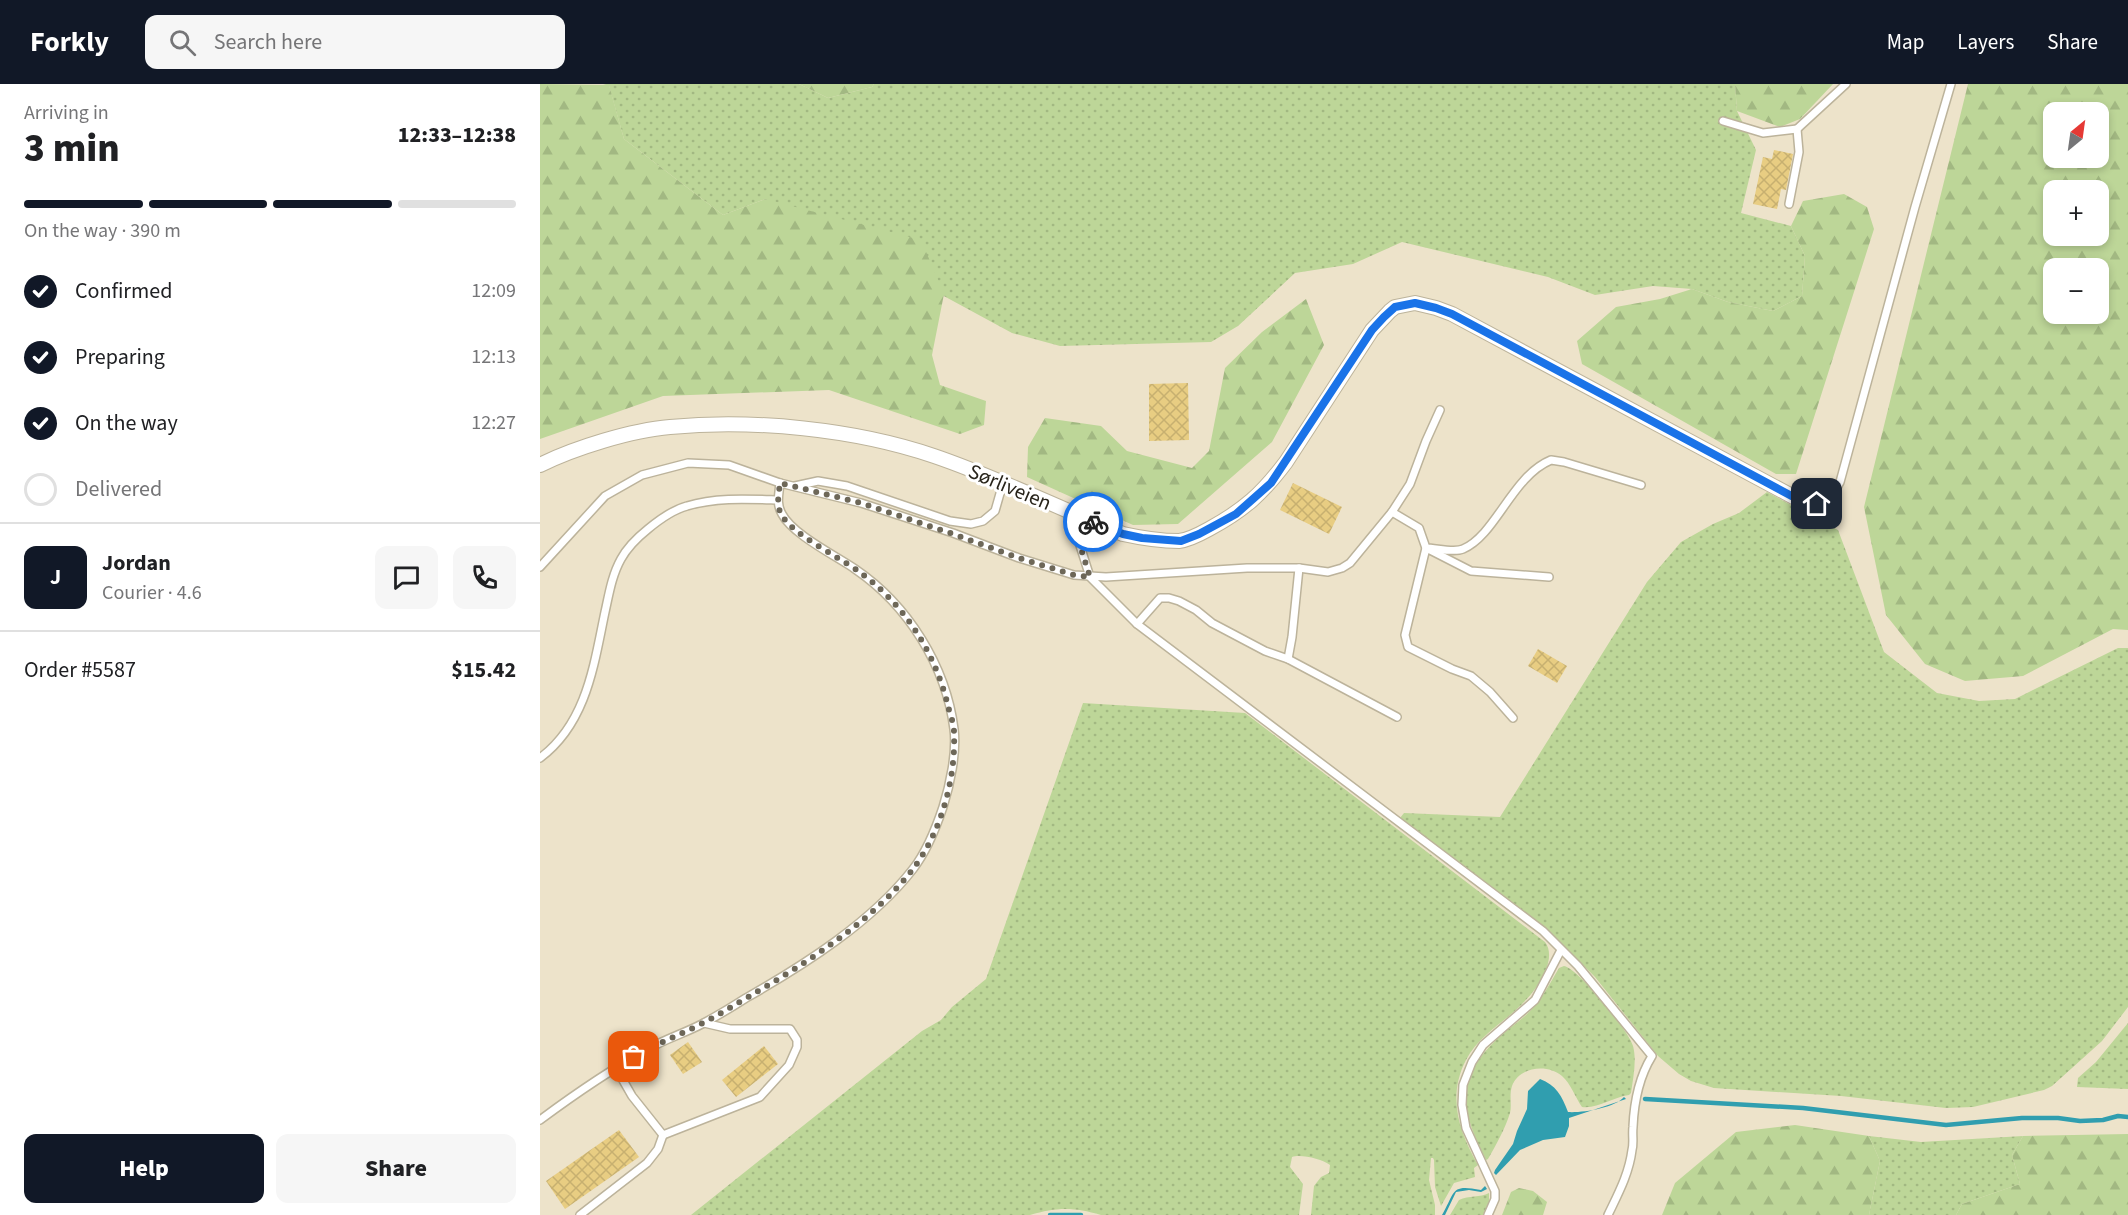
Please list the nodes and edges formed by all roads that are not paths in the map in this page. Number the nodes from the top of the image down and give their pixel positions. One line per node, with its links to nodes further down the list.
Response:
1 (1845, 84): 4 (lane)
2 (1951, 84): 13 (lane)
3 (1724, 121): 4 (lane)
4 (1797, 129): 5 (lane)
5 (1789, 204)
6 (1440, 410): 14 (lane)
7 (540, 465): 9 (street, Sørliveien)
8 (780, 483): 11 (lane); 12 (lane); 17 (lane)
9 (1003, 483): 11 (lane); 15 (street, Sørliveien)
10 (1641, 485): 16 (lane)
11 (793, 486): 19 (lane)
12 (778, 500): 25 (lane); 27 (lane)
13 (1830, 500): 15 (street, Sørliveien)
14 (1392, 512): 16 (lane); 18 (lane)
15 (1076, 516): 19 (lane)
16 (1426, 548): 20 (lane); 24 (lane)
17 (540, 567)
18 (1299, 568): 19 (lane); 22 (lane)
19 (1090, 577): 21 (lane)
20 (1549, 577)
21 (1137, 624): 22 (lane); 26 (lane)
22 (1288, 659): 23 (lane)
23 (1397, 717)
24 (1513, 718)
25 (540, 758)
26 (1561, 950): 32 (lane); 33 (lane)
27 (704, 1023): 28 (lane); 30 (lane)
28 (616, 1068): 29 (lane); 30 (lane)
29 (540, 1120)
30 (663, 1135): 31 (lane)
31 (580, 1215)
32 (1488, 1215)
33 (1608, 1215)

